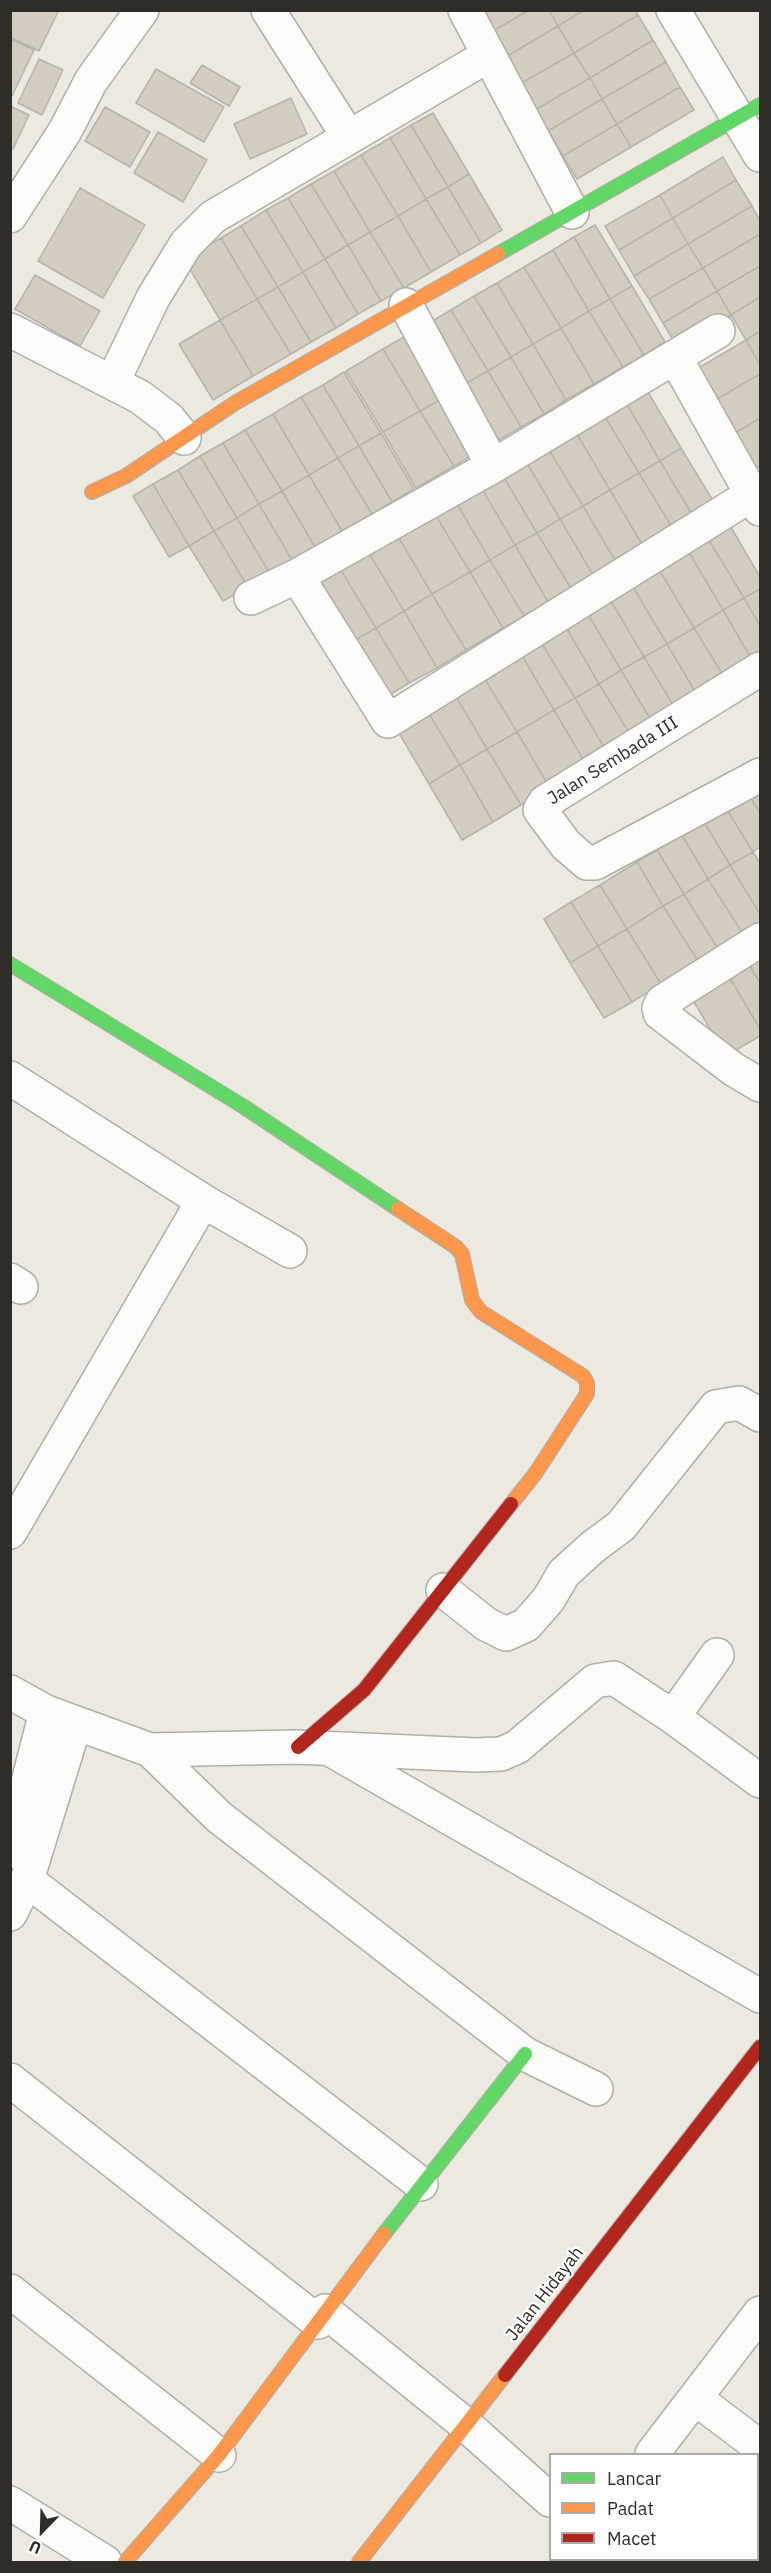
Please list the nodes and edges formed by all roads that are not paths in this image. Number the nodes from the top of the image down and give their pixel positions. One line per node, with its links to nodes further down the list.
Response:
1 (142, 10): 10 (street)
2 (268, 10): 7 (street)
3 (465, 10): 5 (street)
4 (673, 10): 6 (street)
5 (489, 54): 7 (street); 9 (street)
6 (749, 111): 8 (street); 9 (street)
7 (348, 136): 15 (street)
8 (760, 155)
9 (572, 212): 11 (street)
10 (10, 216)
11 (406, 305): 16 (street); 17 (street)
12 (10, 330): 15 (street)
13 (718, 331): 14 (street)
14 (676, 359): 17 (street); 19 (street)
15 (113, 381): 16 (street)
16 (184, 438): 18 (street)
17 (493, 466): 20 (street)
18 (92, 492)
19 (756, 502): 20 (street)
20 (297, 576): 21 (street)
21 (251, 597)
22 (760, 669): 23 (street, Jalan Sembada III)
23 (760, 775)
24 (760, 940): 27 (street)
25 (10, 964): 32 (street)
26 (10, 1078): 28 (street)
27 (760, 1085)
28 (203, 1201): 29 (street); 31 (street)
29 (290, 1251)
30 (760, 1415): 32 (street)
31 (10, 1532)
32 (443, 1590): 37 (street)
33 (717, 1655): 35 (street)
34 (10, 1692): 36 (street)
35 (673, 1717): 37 (street); 39 (street)
36 (61, 1718): 38 (street); 40 (street); 41 (street)
37 (313, 1747): 38 (street); 43 (street)
38 (150, 1749): 45 (street)
39 (760, 1781)
40 (10, 1852)
41 (27, 1880): 42 (street); 48 (street)
42 (10, 1914)
43 (760, 1996)
44 (760, 2047): 53 (street, Jalan Hidayah)
45 (525, 2054): 47 (street); 48 (street)
46 (10, 2080): 51 (street)
47 (596, 2089)
48 (421, 2184): 51 (street)
49 (10, 2291): 56 (street)
50 (760, 2313): 52 (street)
51 (321, 2317): 53 (street); 56 (street)
52 (695, 2398): 54 (street); 55 (street)
53 (466, 2426): 57 (street); 61 (street, Jalan Hidayah)
54 (760, 2447)
55 (653, 2453)
56 (219, 2455): 60 (street)
57 (549, 2499)
58 (10, 2503): 59 (street)
59 (105, 2562)
60 (125, 2562)
61 (359, 2562)

